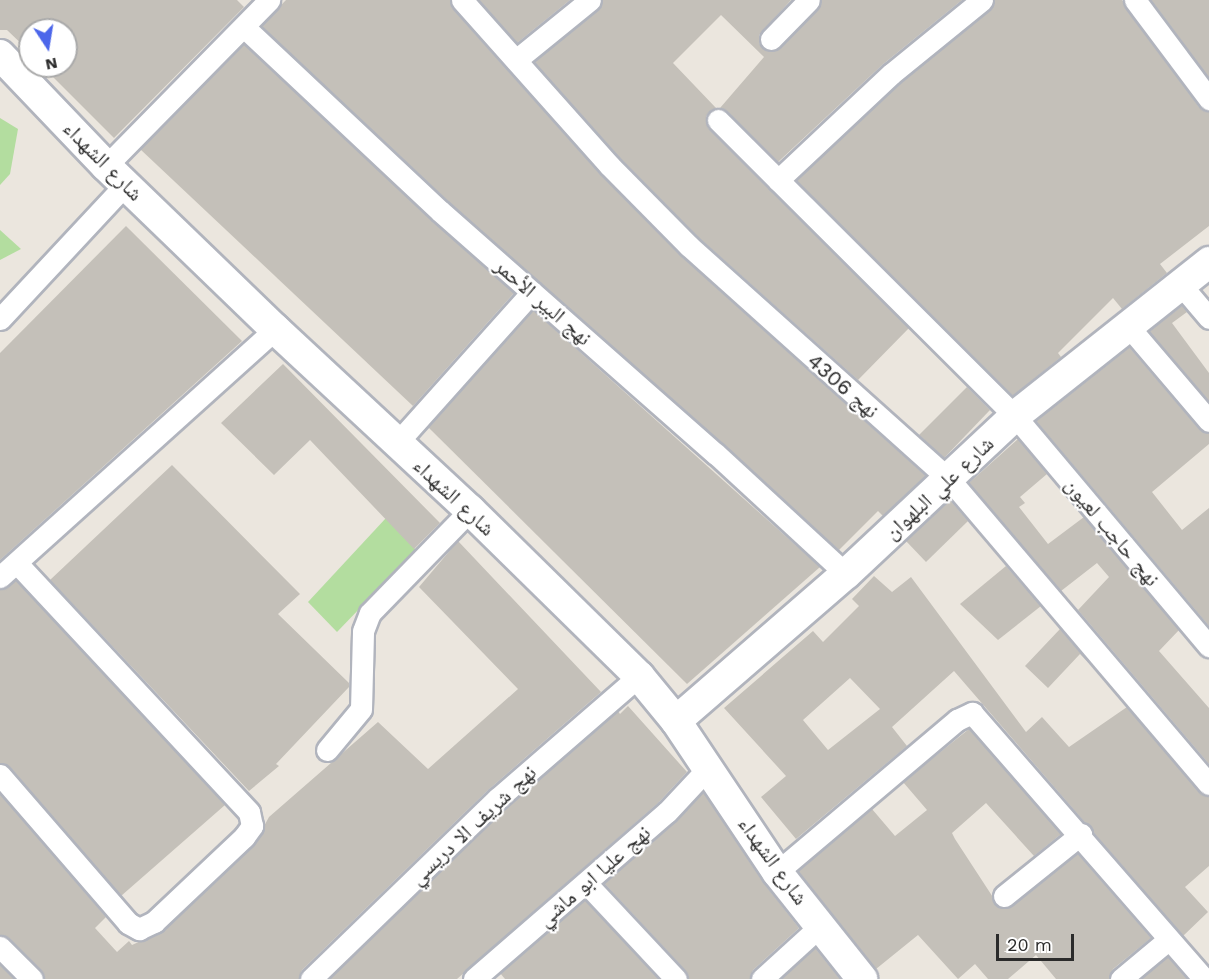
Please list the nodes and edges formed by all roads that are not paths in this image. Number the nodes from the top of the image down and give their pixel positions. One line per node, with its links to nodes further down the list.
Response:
1 (462, 0): 9 (street, نهج 4306)
2 (590, 0): 9 (street)
3 (809, 0): 7 (street)
4 (982, 0): 13 (street)
5 (1135, 0): 10 (street)
6 (254, 10): 12 (street); 16 (street, نهج البير الأحمر)
7 (771, 39)
8 (0, 55): 12 (street, شارع الشهداء)
9 (516, 60): 24 (street, نهج 4306)
10 (1209, 99)
11 (718, 120): 13 (street, نهج حاجب لعيون)
12 (116, 175): 18 (street); 20 (street, شارع الشهداء)
13 (778, 180): 21 (street, نهج حاجب لعيون)
14 (1209, 262): 15 (street, شارع علي البلهوان)
15 (1181, 285): 17 (street); 19 (street, شارع علي البلهوان)
16 (532, 292): 23 (street); 27 (street, نهج البير الأحمر)
17 (1209, 318)
18 (0, 319)
19 (1129, 327): 21 (street, شارع علي البلهوان); 22 (street)
20 (275, 329): 23 (street, شارع الشهداء); 26 (street)
21 (1015, 416): 24 (street, شارع علي البلهوان); 29 (street, نهج حاجب لعيون)
22 (1209, 421)
23 (396, 444): 25 (street, شارع الشهداء)
24 (950, 480): 27 (street, شارع علي البلهوان); 35 (street, نهج 4306)
25 (470, 510): 30 (street, شارع الشهداء); 32 (street)
26 (17, 563): 28 (street); 34 (street)
27 (846, 574): 31 (street, شارع علي البلهوان)
28 (0, 576)
29 (1209, 646)
30 (639, 676): 31 (street, شارع الشهداء); 45 (street, نهج شريف الا دريسي)
31 (675, 721): 33 (street, شارع الشهداء)
32 (327, 750)
33 (708, 768): 37 (street, شارع الشهداء); 38 (street, نهج عليا ابو ماشي)
34 (0, 775)
35 (1209, 784)
36 (1081, 834): 37 (street); 39 (street); 41 (street)
37 (777, 872): 40 (street, شارع الشهداء)
38 (587, 884): 43 (street, نهج عليا ابو ماشي); 46 (street)
39 (1004, 896)
40 (820, 926): 47 (street); 48 (street, شارع الشهداء)
41 (1169, 939): 49 (street); 50 (street)
42 (0, 947): 44 (street)
43 (486, 975)
44 (32, 979)
45 (311, 979)
46 (676, 979)
47 (762, 979)
48 (862, 979)
49 (1121, 979)
50 (1204, 979)

